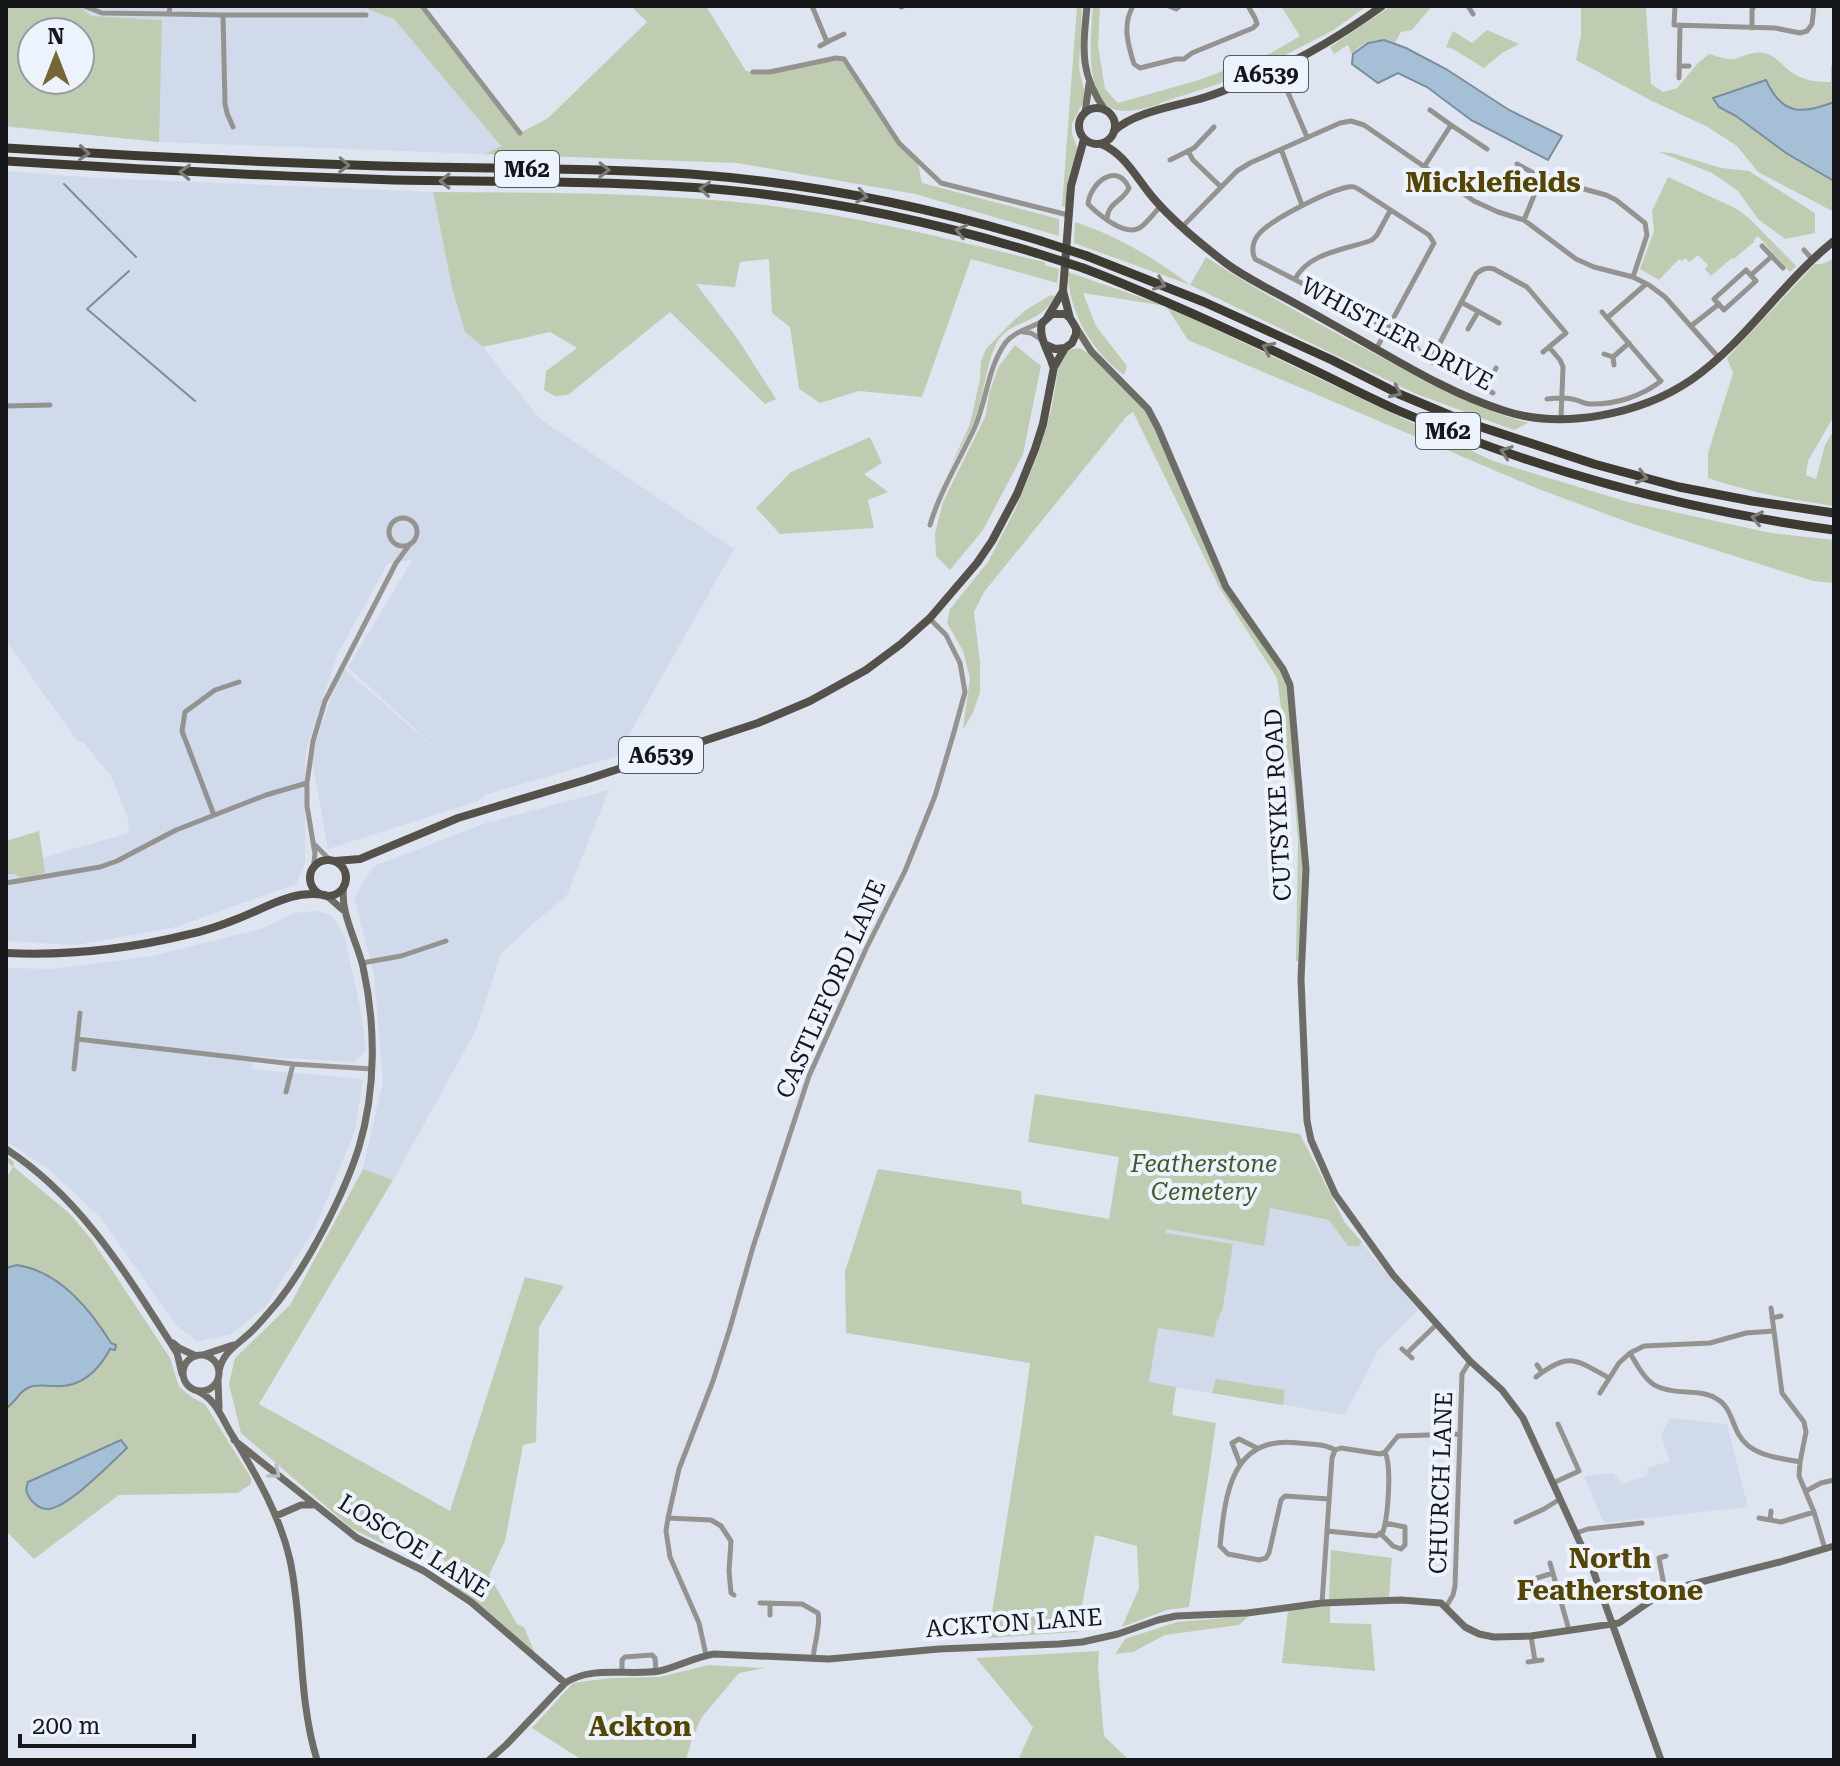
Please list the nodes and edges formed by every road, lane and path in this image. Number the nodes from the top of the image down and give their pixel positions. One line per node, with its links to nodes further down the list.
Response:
1 (84, 6): 15 (street)
2 (170, 6): 15 (street)
3 (422, 6): 38 (street)
4 (812, 6): 22 (street)
5 (1087, 6): 29 (main road)
6 (1133, 6): 9 (street)
7 (1169, 6): 8 (street)
8 (1180, 6)
9 (1248, 6)
10 (1382, 6): 26 (main road, A6539)
11 (1468, 6): 16 (street)
12 (1675, 6): 19 (street)
13 (1754, 6): 20 (street)
14 (1814, 6): 20 (street)
15 (169, 14): 17 (street)
16 (1473, 14)
17 (223, 15): 18 (street); 35 (street)
18 (366, 15)
19 (1680, 25): 20 (street); 24 (street)
20 (1752, 28)
21 (844, 34): 22 (street)
22 (827, 42): 23 (street)
23 (820, 46)
24 (1680, 66): 25 (street); 28 (street)
25 (1689, 66)
26 (1278, 68): 33 (main road, A6539); 39 (street)
27 (753, 72): 57 (street)
28 (1679, 78)
29 (1089, 83): 31 (main road); 32 (main road)
30 (1430, 110): 34 (street)
31 (1107, 112): 32 (main road); 33 (main road, A6539); 37 (main road)
32 (1085, 113): 40 (main road)
33 (1138, 116): 37 (main road, A6539)
34 (1451, 125): 44 (street); 50 (street)
35 (233, 127)
36 (1214, 127): 45 (street)
37 (1114, 132): 41 (main road); 46 (main road, WHISTLER DRIVE)
38 (520, 133)
39 (1307, 137): 43 (street); 50 (street)
40 (1084, 139): 41 (main road); 51 (main road)
41 (1100, 144): 46 (main road, WHISTLER DRIVE); 51 (main road)
42 (6, 148): 106 (highway, M62, one-way to 106, bridge)
43 (1281, 149): 53 (street); 54 (street)
44 (1487, 149)
45 (1188, 151): 47 (street); 53 (street)
46 (1122, 158): 55 (main road, WHISTLER DRIVE)
47 (1170, 160)
48 (6, 161): 108 (highway, M62, one-way to 48, bridge)
49 (1517, 164): 52 (street)
50 (1424, 167): 59 (street)
51 (1077, 168): 57 (main road)
52 (1542, 176): 59 (street); 68 (street)
53 (1221, 187): 60 (street)
54 (1302, 205): 56 (street); 69 (street)
55 (1161, 206): 58 (street); 60 (main road, WHISTLER DRIVE)
56 (1390, 211): 69 (street); 82 (street)
57 (1068, 215): 71 (main road)
58 (1107, 220): 58 (street)
59 (1524, 220): 68 (street)
60 (1182, 227): 89 (main road, WHISTLER DRIVE)
61 (1834, 241): 65 (main road, WHISTLER DRIVE)
62 (1762, 246): 64 (street)
63 (1804, 250): 65 (street)
64 (1772, 256): 66 (street); 67 (street)
65 (1813, 260): 94 (main road, WHISTLER DRIVE)
66 (1783, 268)
67 (1751, 275): 73 (street); 73 (street)
68 (1633, 277): 70 (street)
69 (1295, 279): 82 (street)
70 (1646, 284): 78 (street); 80 (street)
71 (1063, 291): 76 (main road); 77 (main road)
72 (1461, 302): 74 (street); 87 (street); 95 (street)
73 (1719, 304): 80 (street)
74 (1478, 312): 79 (street); 83 (street)
75 (1602, 312): 78 (street)
76 (1046, 318): 77 (main road); 84 (street); 85 (main road)
77 (1070, 318): 81 (main road)
78 (1607, 318): 86 (street)
79 (1499, 323)
80 (1691, 326): 94 (street)
81 (1076, 328): 88 (main road); 90 (main road, CUTSYKE ROAD)
82 (1388, 328): 89 (street); 95 (street)
83 (1468, 329)
84 (1022, 331): 85 (street); 107 (street)
85 (1044, 343): 88 (main road); 97 (main road)
86 (1629, 343): 93 (street); 101 (street)
87 (1549, 347): 91 (street); 101 (street)
88 (1066, 348): 90 (main road); 97 (main road, A6539)
89 (1376, 349): 105 (main road, WHISTLER DRIVE)
90 (1091, 351): 138 (main road, CUTSYKE ROAD)
91 (1543, 352)
92 (1604, 354): 93 (street)
93 (1613, 357): 96 (street)
94 (1719, 358): 105 (main road, WHISTLER DRIVE)
95 (1431, 360): 99 (street)
96 (1614, 365)
97 (1054, 367): 112 (main road, A6539)
98 (1496, 368): 99 (street)
99 (1485, 390): 100 (street)
100 (1493, 393)
101 (1562, 398): 102 (street); 105 (street)
102 (1547, 399)
103 (50, 405): 104 (street)
104 (6, 406)
105 (1561, 418)
106 (1834, 513)
107 (930, 525)
108 (1834, 530)
109 (392, 541): 110 (street); 110 (street); 111 (street)
110 (410, 544): 111 (street)
111 (396, 563): 114 (street)
112 (930, 618): 117 (main road, A6539); 172 (street, CASTLEFORD LANE)
113 (239, 682): 115 (street)
114 (307, 783): 115 (street); 116 (street)
115 (214, 815): 121 (street)
116 (314, 844): 118 (street); 119 (street)
117 (373, 854): 118 (main road, A6539); 120 (main road, A6539)
118 (332, 861): 119 (main road, A6539); 120 (main road)
119 (312, 872): 122 (main road); 123 (main road, A6539)
120 (345, 882): 122 (main road, A6539); 124 (main road)
121 (6, 883)
122 (325, 895): 123 (main road, A6539); 124 (main road)
123 (280, 901): 126 (main road, A6539)
124 (346, 915): 127 (main road)
125 (446, 941): 127 (street)
126 (6, 953)
127 (362, 963): 132 (main road)
128 (80, 1013): 129 (street)
129 (77, 1039): 130 (street); 131 (street)
130 (293, 1064): 132 (street); 133 (street)
131 (74, 1069)
132 (372, 1069): 141 (main road)
133 (286, 1092)
134 (6, 1149): 140 (main road)
135 (1771, 1308): 137 (street)
136 (1781, 1316): 137 (street)
137 (1772, 1318): 139 (street)
138 (1437, 1324): 142 (street); 145 (main road, CUTSYKE ROAD)
139 (1774, 1331): 143 (street); 161 (street)
140 (168, 1339): 144 (main road); 149 (main road)
141 (235, 1344): 144 (main road); 148 (main road)
142 (1407, 1353)
143 (1630, 1353): 151 (street); 161 (street)
144 (199, 1356): 148 (main road); 149 (main road)
145 (1470, 1361): 156 (street, CHURCH LANE); 164 (main road, CUTSYKE ROAD)
146 (1537, 1365): 147 (street)
147 (1542, 1372): 150 (street); 151 (street)
148 (218, 1373): 152 (main road); 154 (main road)
149 (182, 1374): 152 (main road)
150 (1536, 1377)
151 (1609, 1378): 153 (street)
152 (198, 1391): 154 (main road)
153 (1600, 1393)
154 (219, 1410): 157 (main road)
155 (1558, 1424): 164 (street)
156 (1460, 1434): 160 (street); 191 (street, CHURCH LANE)
157 (234, 1440): 168 (main road, LOSCOE LANE, one-way to 168); 171 (main road)
158 (1258, 1448): 159 (street); 162 (street); 162 (street)
159 (1335, 1450): 160 (street); 166 (street)
160 (1385, 1452): 176 (street)
161 (1800, 1462): 165 (street)
162 (1240, 1464): 166 (street)
163 (1834, 1480): 165 (street)
164 (1553, 1483): 167 (main road, CUTSYKE ROAD)
165 (1806, 1491): 170 (street)
166 (1329, 1499): 178 (street)
167 (1560, 1499): 175 (street); 180 (main road, CUTSYKE ROAD)
168 (315, 1505): 171 (main road, LOSCOE LANE); 201 (main road, LOSCOE LANE)
169 (1771, 1511): 174 (street)
170 (1814, 1512): 174 (street); 181 (street)
171 (276, 1516): 202 (main road)
172 (668, 1518): 187 (street); 196 (street, CASTLEFORD LANE)
173 (1759, 1518): 174 (street)
174 (1770, 1520)
175 (1516, 1522)
176 (1385, 1523): 179 (street); 179 (street)
177 (1642, 1523): 180 (street)
178 (1327, 1531): 179 (street); 190 (street)
179 (1380, 1533)
180 (1576, 1533): 193 (main road, CUTSYKE ROAD)
181 (1830, 1547): 186 (main road)
182 (1666, 1556): 186 (street)
183 (1550, 1563): 184 (street)
184 (1553, 1573): 185 (street); 194 (street)
185 (1537, 1578)
186 (1665, 1591): 193 (main road)
187 (734, 1595)
188 (760, 1603): 189 (street)
189 (770, 1603): 192 (street); 197 (street)
190 (1322, 1603): 191 (main road, ACKTON LANE); 197 (main road, ACKTON LANE)
191 (1446, 1607): 195 (main road)
192 (770, 1615)
193 (1612, 1625): 194 (main road); 204 (main road, CUTSYKE ROAD)
194 (1569, 1630): 195 (main road)
195 (1531, 1636): 198 (street)
196 (706, 1655): 197 (main road, ACKTON LANE); 199 (main road, ACKTON LANE)
197 (813, 1659)
198 (1535, 1661)
199 (656, 1671): 200 (main road, ACKTON LANE); 200 (street)
200 (622, 1673): 201 (main road, ACKTON LANE)
201 (565, 1683): 203 (main road)
202 (317, 1760)
203 (489, 1760)
204 (1661, 1760)

